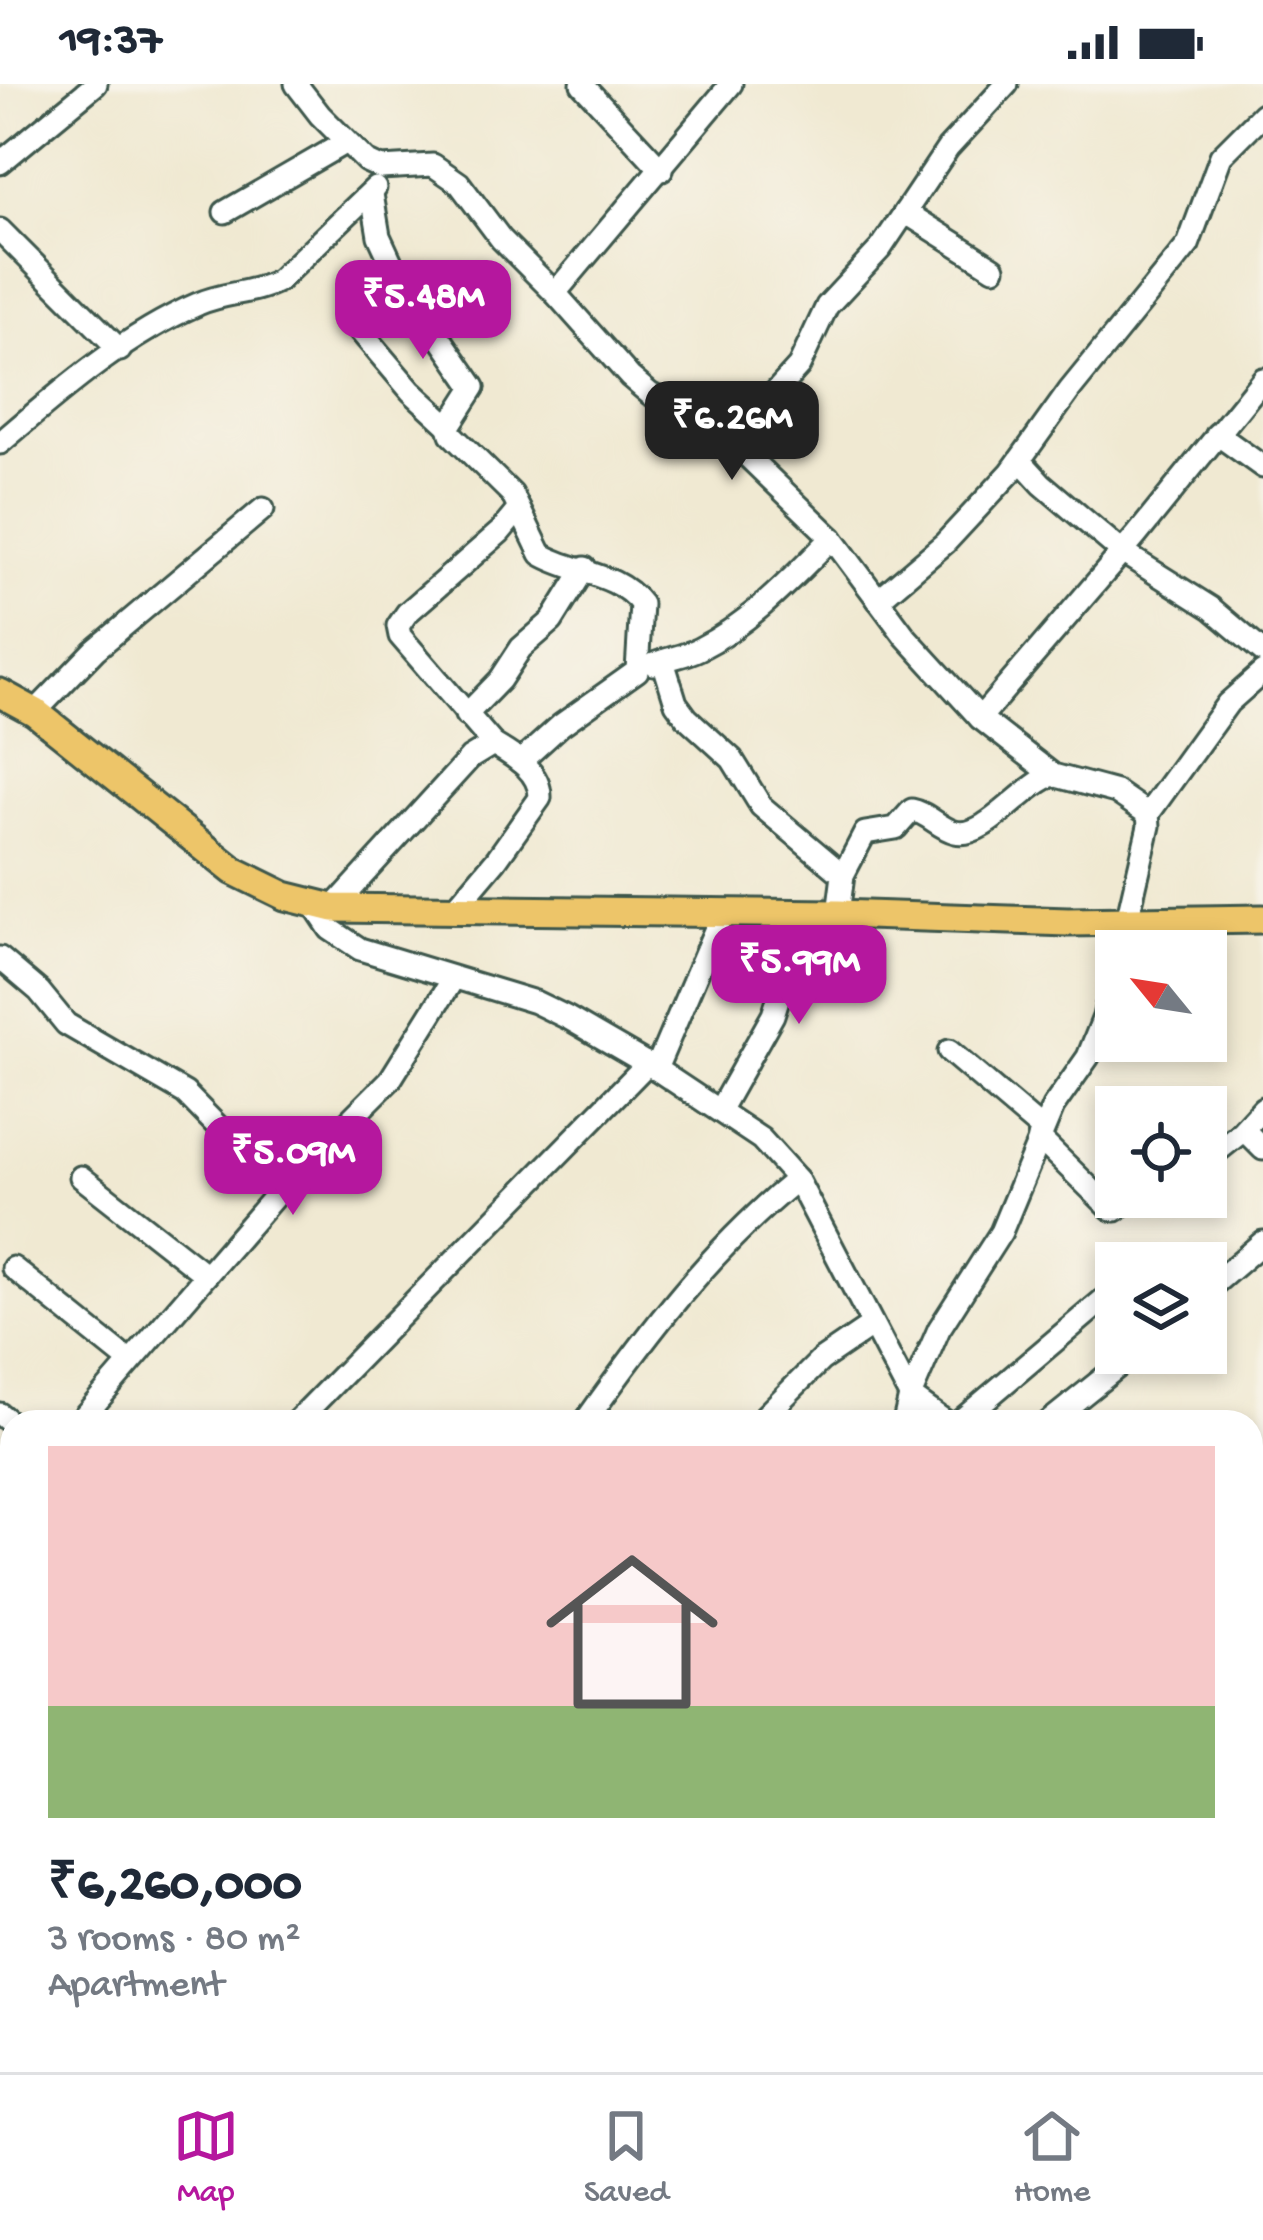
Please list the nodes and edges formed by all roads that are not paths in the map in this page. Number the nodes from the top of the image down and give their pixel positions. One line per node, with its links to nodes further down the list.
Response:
1 (97, 84): 8 (street)
2 (296, 84): 7 (street)
3 (582, 84): 10 (street)
4 (731, 84): 10 (street)
5 (1007, 84): 13 (street)
6 (1263, 114): 24 (street)
7 (346, 142): 9 (street); 12 (street)
8 (0, 163)
9 (381, 168): 11 (street); 16 (street)
10 (662, 170): 16 (street)
11 (372, 194): 18 (street); 20 (street)
12 (224, 212)
13 (905, 212): 15 (street); 22 (street)
14 (0, 230): 18 (street)
15 (994, 268)
16 (555, 292): 22 (street)
17 (361, 332): 20 (street)
18 (120, 350): 23 (street)
19 (1263, 379): 21 (street)
20 (449, 426): 27 (street)
21 (1216, 434): 25 (street); 29 (street)
22 (732, 440): 28 (street)
23 (0, 443)
24 (1020, 460): 29 (street); 31 (street)
25 (1263, 467)
26 (263, 508): 37 (street)
27 (519, 509): 30 (street); 38 (street)
28 (832, 538): 31 (street); 33 (street)
29 (1122, 552): 32 (street); 39 (street)
30 (585, 568): 34 (street); 38 (street)
31 (878, 600): 39 (street)
32 (1263, 652)
33 (663, 661): 34 (street); 44 (street)
34 (637, 671): 41 (street)
35 (1263, 672): 43 (street)
36 (0, 694): 37 (main road)
37 (35, 712): 45 (main road)
38 (466, 715): 40 (street)
39 (980, 718): 42 (street)
40 (493, 745): 41 (street); 45 (street)
41 (520, 762): 46 (street)
42 (1053, 775): 43 (street); 44 (street)
43 (1148, 814): 51 (street)
44 (843, 875): 49 (street)
45 (324, 906): 46 (main road); 54 (street)
46 (453, 911): 47 (main road)
47 (722, 914): 48 (main road); 57 (street)
48 (805, 914): 49 (main road); 59 (street)
49 (838, 914): 51 (main road)
50 (1263, 919): 51 (main road)
51 (1127, 920): 52 (street)
52 (1125, 930)
53 (0, 958): 66 (street)
54 (453, 979): 57 (street); 66 (street)
55 (1095, 1039): 61 (street)
56 (949, 1051): 61 (street)
57 (652, 1066): 59 (street); 78 (street)
58 (1263, 1108): 60 (street)
59 (720, 1109): 65 (street)
60 (1240, 1133): 62 (street); 63 (street)
61 (1041, 1134): 67 (street); 76 (street)
62 (1227, 1143)
63 (1263, 1149)
64 (82, 1177): 71 (street)
65 (797, 1179): 73 (street); 79 (street)
66 (280, 1190): 71 (street)
67 (1095, 1191)
68 (1263, 1242): 70 (street)
69 (13, 1268): 74 (street)
70 (1227, 1273)
71 (206, 1275): 74 (street)
72 (1095, 1306): 83 (street)
73 (871, 1326): 76 (street); 80 (street)
74 (130, 1361): 77 (street)
75 (1109, 1374): 84 (street)
76 (910, 1396): 81 (street); 82 (street)
77 (89, 1410)
78 (308, 1410)
79 (593, 1410)
80 (771, 1410)
81 (907, 1410)
82 (929, 1410)
83 (973, 1410)
84 (1064, 1410)

